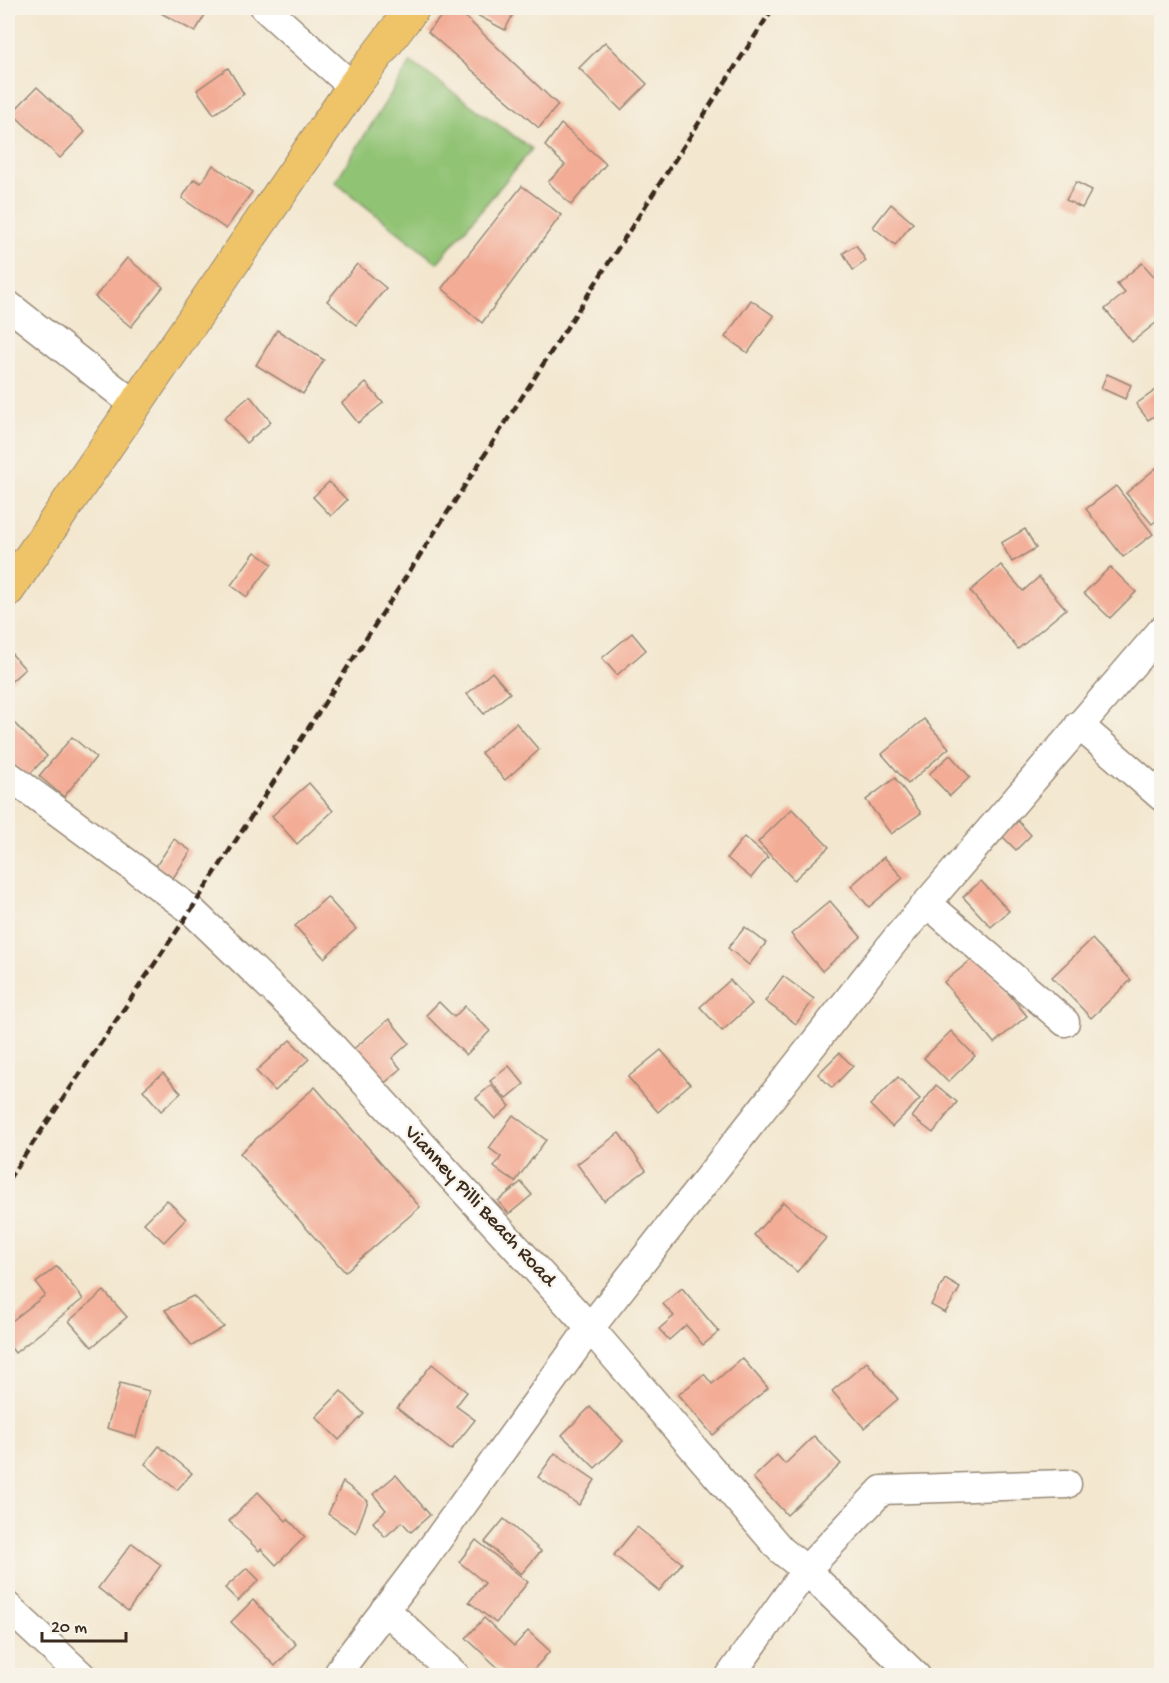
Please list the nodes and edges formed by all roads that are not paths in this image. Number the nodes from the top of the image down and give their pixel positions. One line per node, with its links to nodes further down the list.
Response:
1 (265, 8): 3 (street)
2 (413, 8): 3 (main road)
3 (353, 87): 5 (main road)
4 (8, 305): 5 (street)
5 (135, 405): 6 (main road)
6 (8, 590)
7 (1159, 637): 8 (street)
8 (1078, 725): 10 (street); 11 (street)
9 (8, 775): 13 (street, Vianney Pilli Beach Road)
10 (1161, 796)
11 (927, 903): 12 (street); 13 (street)
12 (1065, 1022)
13 (590, 1328): 15 (street, Vianney Pilli Beach Road); 17 (street)
14 (1067, 1484): 15 (street)
15 (806, 1570): 21 (street); 22 (street, Vianney Pilli Beach Road)
16 (8, 1608): 18 (street)
17 (385, 1610): 19 (street); 20 (street)
18 (82, 1676)
19 (337, 1676)
20 (456, 1676)
21 (730, 1676)
22 (916, 1676)

